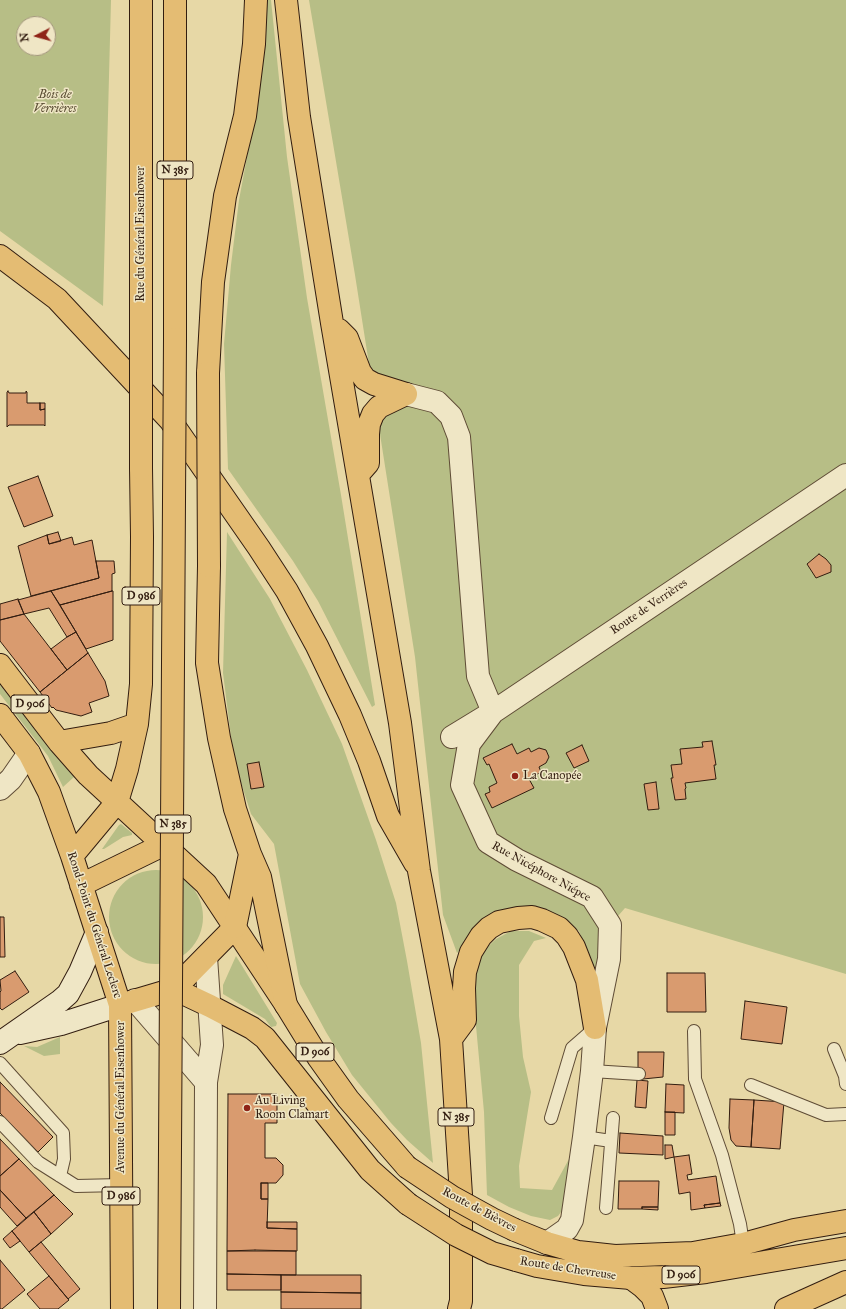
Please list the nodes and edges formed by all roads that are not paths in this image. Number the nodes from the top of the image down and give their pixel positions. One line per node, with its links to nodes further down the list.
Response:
1 (141, 0): 13 (main road, Rue du Général Eisenhower / D 986, bridge)
2 (175, 0): 59 (main road, N 385, bridge)
3 (256, 0): 20 (main road, bridge)
4 (286, 0): 6 (main road, N 385)
5 (0, 256): 22 (main road)
6 (332, 323): 7 (main road); 8 (main road, N 385)
7 (406, 394): 8 (main road); 11 (street)
8 (358, 475): 22 (main road, N 385)
9 (846, 475): 11 (street, Route de Verrières)
10 (0, 666): 15 (main road, D 906)
11 (493, 712): 14 (street, Route de Verrières); 31 (street, Rue Nicéphore Niépce)
12 (0, 715): 16 (main road, D 906)
13 (137, 724): 15 (main road); 18 (main road, D 986)
14 (452, 737)
15 (59, 742): 18 (main road)
16 (29, 753): 17 (street); 21 (main road, Rond-Point du Général Leclerc)
17 (0, 789)
18 (117, 802): 19 (main road); 21 (main road, D 986)
19 (163, 845): 23 (main road); 24 (main road)
20 (250, 854): 24 (main road); 29 (main road)
21 (72, 856): 23 (main road, Rond-Point du Général Leclerc / D 986)
22 (419, 871): 34 (main road, N 385)
23 (81, 885): 25 (main road, Rond-Point du Général Leclerc / D 986)
24 (235, 927): 26 (main road); 29 (main road, Route de Bièvres / D 906)
25 (97, 932): 28 (main road, Rond-Point du Général Leclerc / D 986); 33 (street)
26 (206, 957): 27 (main road); 30 (street)
27 (174, 990): 28 (main road, Rond-Point du Général Leclerc); 30 (main road, Route de Chevreuse / D 906)
28 (128, 1002): 33 (street); 39 (street); 49 (main road, Avenue du Général Eisenhower / D 986)
29 (286, 1005): 52 (main road, Route de Bièvres / D 906, bridge)
30 (210, 1006): 39 (street); 55 (main road, Route de Chevreuse / D 906, bridge)
31 (595, 1028): 34 (main road); 37 (street, Rue Nicéphore Niépce); 43 (lane)
32 (694, 1031): 53 (lane)
33 (6, 1039)
34 (451, 1039): 57 (main road, N 385)
35 (834, 1049): 40 (lane)
36 (0, 1063): 48 (lane)
37 (592, 1071): 38 (lane); 46 (street, Rue Nicéphore Niépce)
38 (639, 1074)
39 (206, 1082): 60 (street)
40 (846, 1084)
41 (751, 1085): 42 (lane)
42 (846, 1114)
43 (551, 1118)
44 (613, 1118): 47 (lane)
45 (0, 1122): 48 (lane)
46 (584, 1137): 47 (lane); 52 (street, Rue Nicéphore Niépce)
47 (611, 1141): 50 (lane)
48 (60, 1176): 49 (lane)
49 (121, 1185): 58 (main road, Avenue du Général Eisenhower / D 986)
50 (606, 1208)
51 (846, 1221): 53 (main road, Route de Bièvres / D 906)
52 (547, 1243): 53 (main road, Route de Bièvres / D 906)
53 (743, 1244)
54 (846, 1248): 55 (main road, Route de Chevreuse / D 906)
55 (631, 1278): 61 (main road)
56 (846, 1282): 62 (main road)
57 (461, 1306)
58 (122, 1309)
59 (169, 1309)
60 (205, 1309)
61 (657, 1309)
62 (786, 1309)

